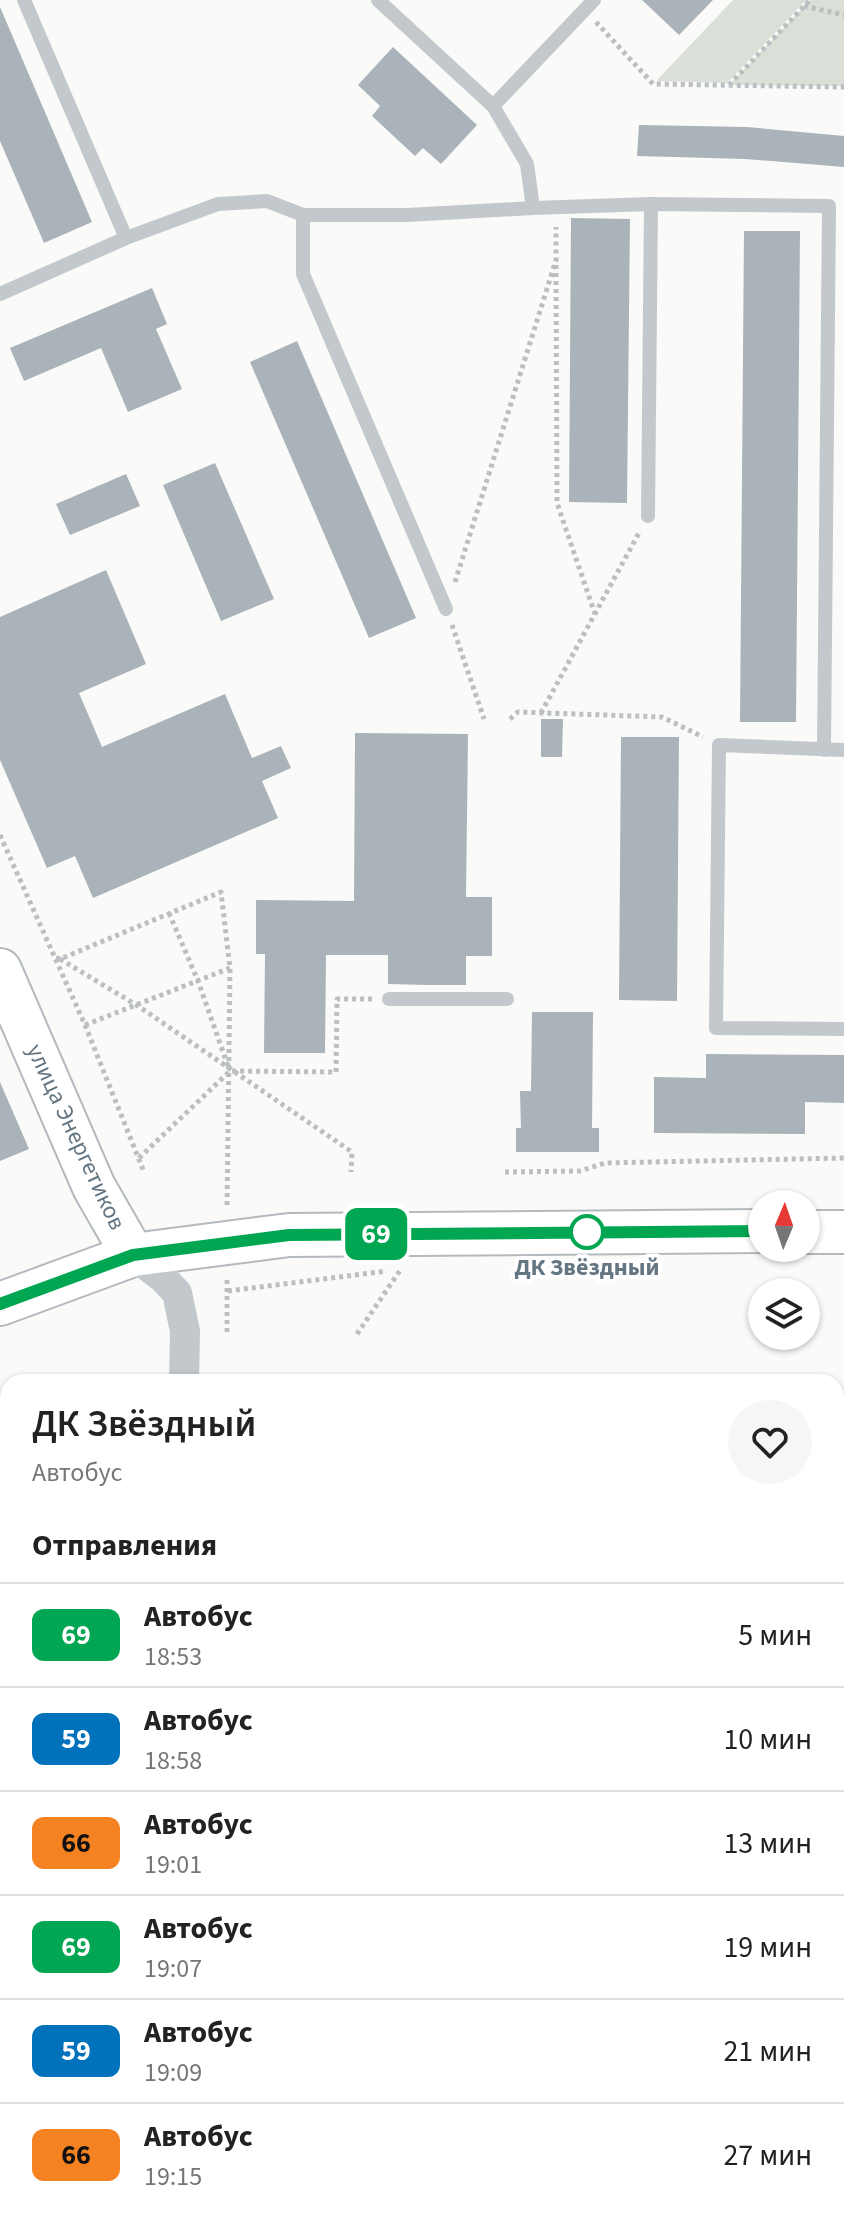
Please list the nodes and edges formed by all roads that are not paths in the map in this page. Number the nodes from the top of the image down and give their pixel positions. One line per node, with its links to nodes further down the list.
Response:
1 (24, 0): 8 (lane)
2 (378, 0): 4 (lane)
3 (589, 5): 4 (lane)
4 (493, 106): 6 (lane)
5 (651, 204): 6 (lane); 10 (lane); 12 (lane)
6 (533, 208): 7 (lane)
7 (303, 215): 8 (lane); 11 (lane)
8 (126, 238): 9 (lane)
9 (0, 294)
10 (648, 516)
11 (446, 609)
12 (824, 750): 13 (lane); 17 (lane)
13 (844, 750)
14 (0, 970): 21 (main road, улица Энергетиков)
15 (389, 999): 16 (lane)
16 (507, 999)
17 (844, 1029)
18 (748, 1231): 21 (main road)
19 (820, 1232): 20 (main road)
20 (844, 1232)
21 (133, 1255): 22 (main road); 23 (street, улица Энергетиков)
22 (0, 1304)
23 (184, 1374)

